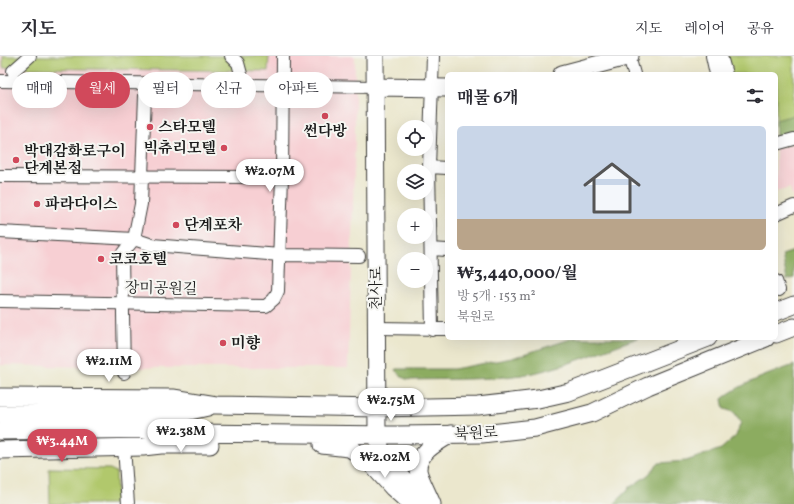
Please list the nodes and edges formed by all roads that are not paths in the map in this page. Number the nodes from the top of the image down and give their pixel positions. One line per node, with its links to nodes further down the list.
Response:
1 (30, 56): 8 (street)
2 (283, 56): 9 (street, 장미공원길)
3 (375, 56): 17 (street, 천사로)
4 (433, 56): 18 (street)
5 (629, 56): 10 (street); 11 (street)
6 (712, 56): 12 (street)
7 (721, 56): 13 (street)
8 (13, 71)
9 (282, 72)
10 (569, 72)
11 (633, 72)
12 (716, 72)
13 (725, 72)
14 (0, 81): 15 (street)
15 (264, 85)
16 (333, 86): 17 (street)
17 (375, 87): 18 (street); 43 (street, 천사로)
18 (440, 88): 23 (street)
19 (145, 108): 27 (street)
20 (282, 108): 28 (street, 장미공원길)
21 (794, 139): 22 (street)
22 (778, 143)
23 (429, 164)
24 (433, 167): 25 (street)
25 (445, 168)
26 (0, 176): 27 (street)
27 (143, 176): 28 (street); 33 (street)
28 (282, 178): 36 (street, 장미공원길)
29 (430, 200): 34 (street)
30 (794, 206): 31 (street)
31 (778, 213)
32 (0, 232): 33 (street)
33 (134, 239): 36 (street); 39 (street)
34 (431, 250): 35 (street); 45 (street)
35 (445, 250)
36 (280, 255): 37 (street); 39 (street, 장미공원길)
37 (358, 256)
38 (0, 300): 39 (street, 장미공원길)
39 (122, 304): 49 (street)
40 (794, 305): 41 (street)
41 (778, 311)
42 (794, 327): 46 (street)
43 (376, 328): 45 (street); 52 (street, 천사로)
44 (445, 329): 45 (street)
45 (432, 330)
46 (778, 333)
47 (703, 340): 52 (street, 북원로)
48 (761, 340): 56 (street, 북원로)
49 (124, 373)
50 (0, 397): 51 (street, 북원로)
51 (216, 405): 52 (street, 북원로); 53 (street, 북원로)
52 (377, 408): 57 (street, 천사로)
53 (0, 414)
54 (0, 431): 55 (street, 북원로)
55 (190, 433): 57 (street, 북원로); 58 (street)
56 (451, 434): 57 (street, 북원로); 64 (street)
57 (377, 435): 63 (street, 천사로)
58 (161, 445): 59 (street); 62 (street)
59 (124, 447): 60 (street); 61 (street)
60 (0, 450)
61 (128, 504)
62 (411, 504)
63 (426, 504)
64 (432, 504)

